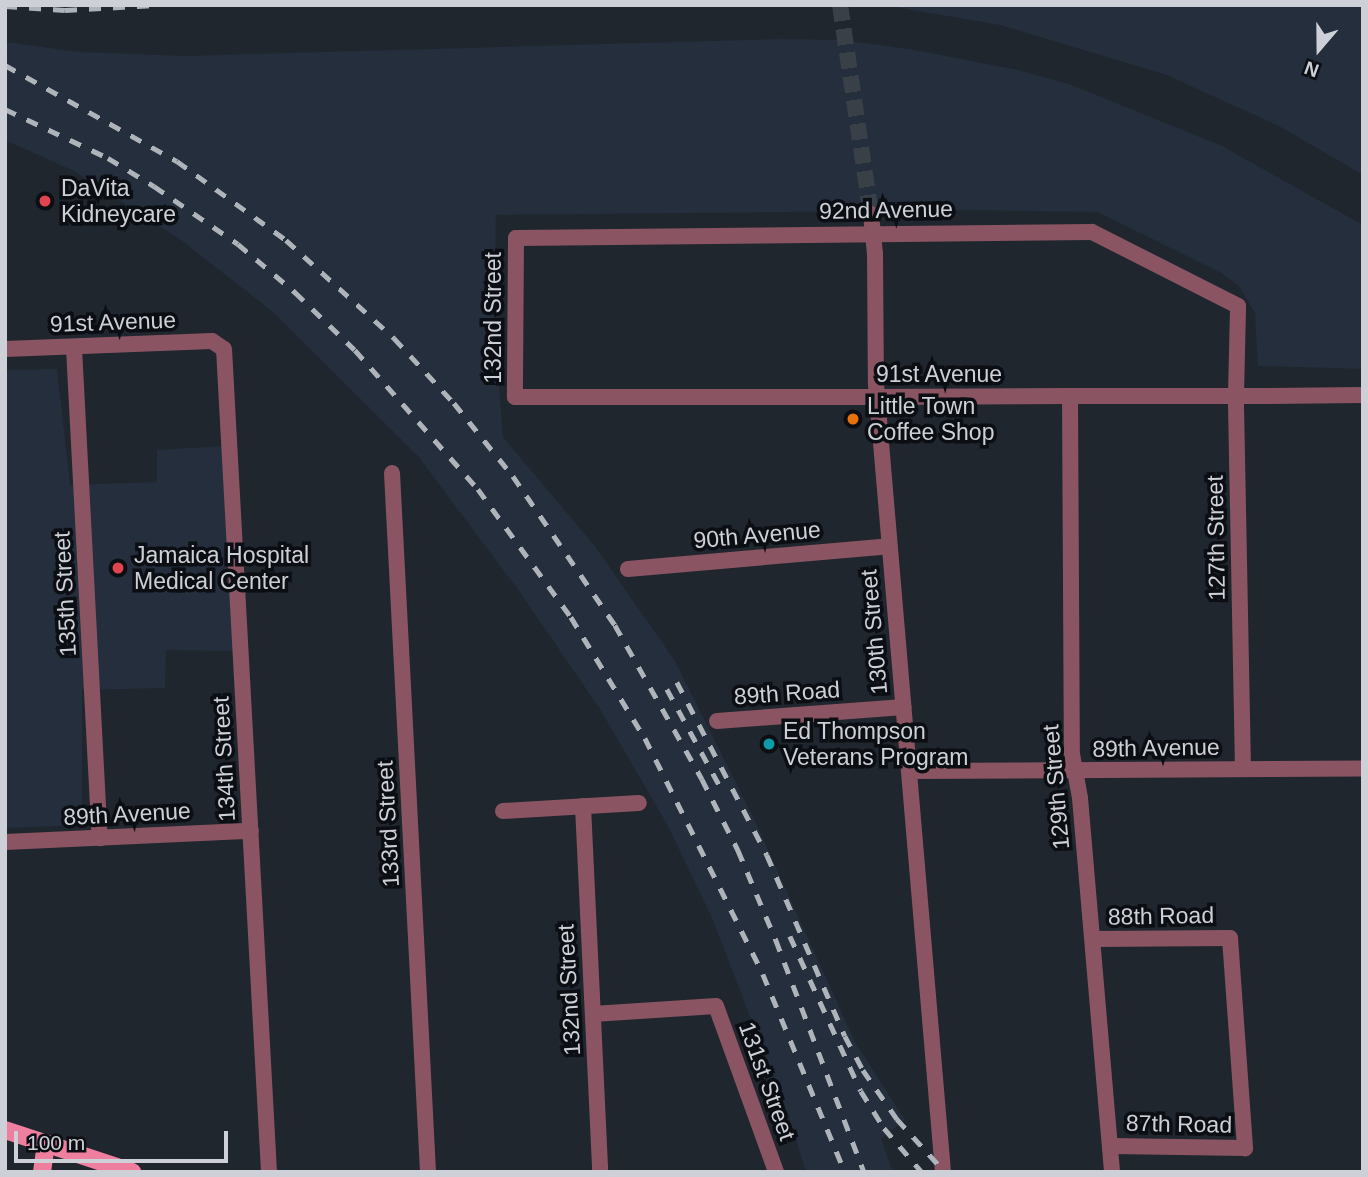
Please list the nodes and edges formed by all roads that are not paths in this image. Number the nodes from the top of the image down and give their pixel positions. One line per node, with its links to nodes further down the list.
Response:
1 (871, 214): 2 (street, 130th Street)
2 (873, 232): 3 (street, 92nd Avenue); 4 (street, 92nd Avenue); 12 (street, 130th Street)
3 (516, 238): 11 (street, 132nd Street)
4 (1238, 306): 10 (street, 127th Street)
5 (221, 345): 6 (street, 91st Avenue); 25 (street, 134th Street)
6 (74, 348): 7 (street, 91st Avenue); 26 (street, 135th Street)
7 (5, 349)
8 (1363, 395): 10 (street, 91st Avenue)
9 (1070, 396): 10 (street, 91st Avenue); 12 (street, 91st Avenue); 21 (street, 129th Street)
10 (1236, 396): 18 (street, 127th Street)
11 (515, 397): 12 (street, 91st Avenue)
12 (878, 397): 14 (street, 130th Street)
13 (392, 473): 37 (street, 133rd Street)
14 (890, 546): 15 (street, 90th Avenue); 16 (street, 130th Street)
15 (628, 569)
16 (903, 707): 17 (street, 89th Road); 20 (street, 130th Street)
17 (717, 721)
18 (1243, 769): 19 (street, 89th Avenue); 21 (street, 89th Avenue)
19 (1363, 769)
20 (909, 771): 21 (street, 89th Avenue); 40 (street, 130th Street)
21 (1074, 772): 28 (street, 129th Street)
22 (639, 803): 23 (street)
23 (583, 806): 24 (street); 29 (street, 132nd Street)
24 (503, 811)
25 (251, 831): 26 (street, 89th Avenue); 36 (street, 134th Street)
26 (100, 838): 27 (street, 89th Avenue)
27 (5, 842)
28 (1093, 939): 32 (street, 129th Street); 33 (street, 88th Road)
29 (593, 1014): 38 (street, 132nd Street); 39 (street, 131st Street)
30 (5, 1130): 31 (main road)
31 (46, 1143): 34 (main road); 35 (main road)
32 (1111, 1146): 33 (street, 87th Road); 41 (street, 129th Street)
33 (1245, 1148)
34 (42, 1172)
35 (132, 1172)
36 (269, 1172)
37 (428, 1172)
38 (600, 1172)
39 (776, 1172)
40 (943, 1172)
41 (1112, 1172)

